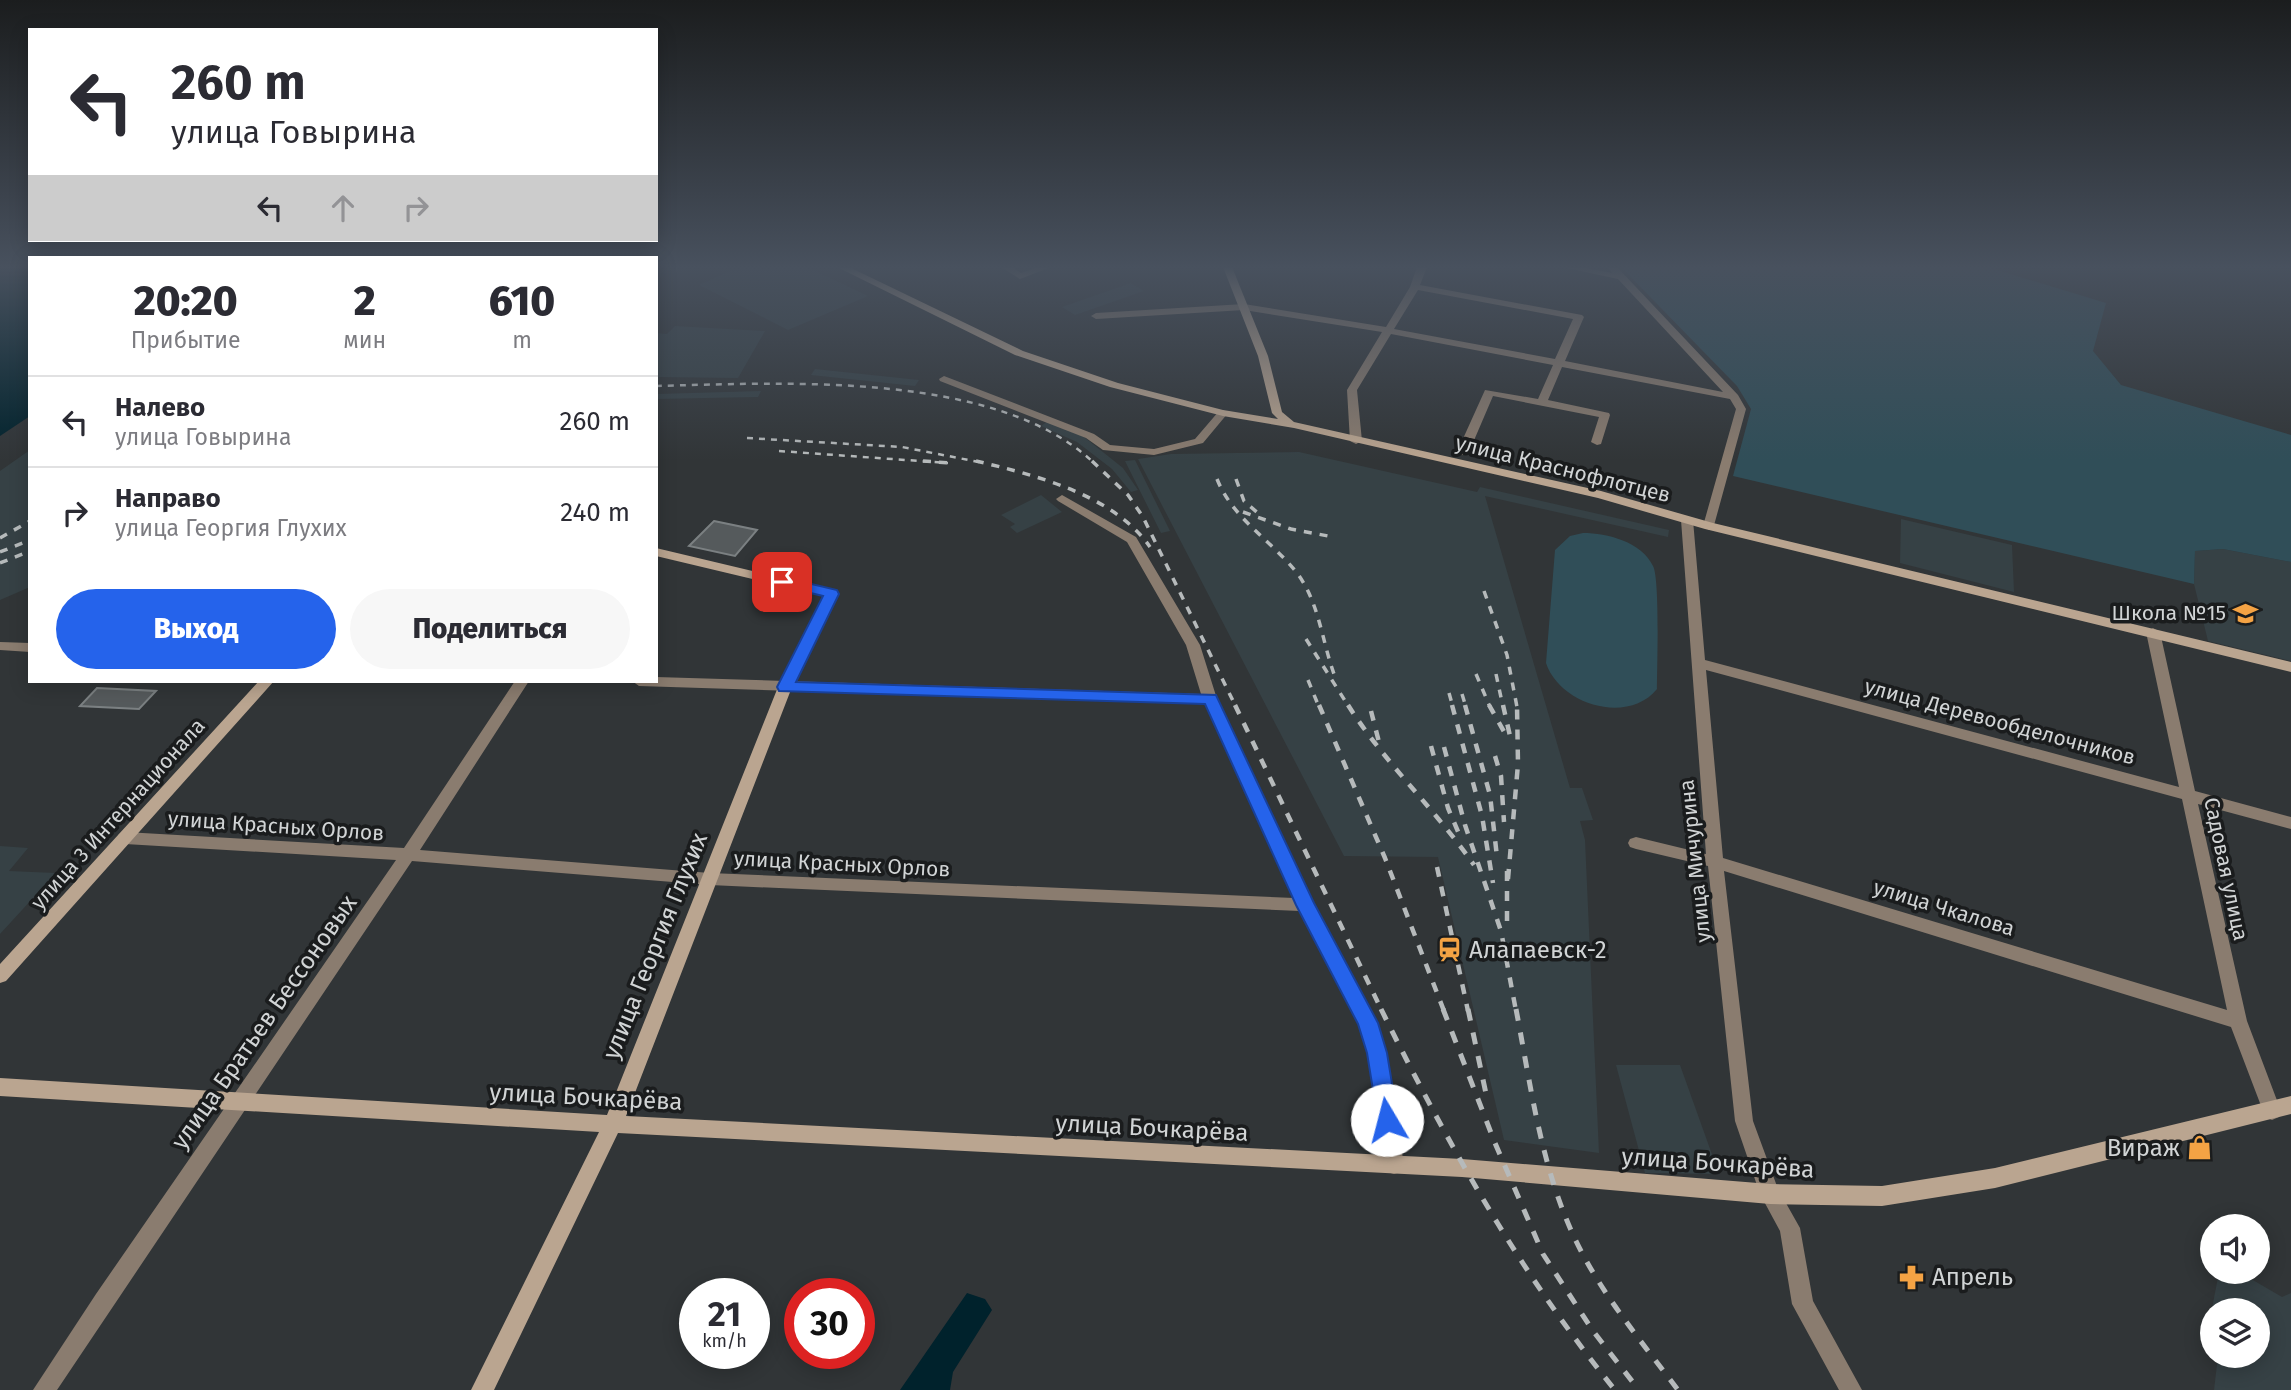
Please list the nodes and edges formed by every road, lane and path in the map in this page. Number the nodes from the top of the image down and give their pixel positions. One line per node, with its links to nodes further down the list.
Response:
1 (974, 332): 11 (street, улица Краснофлотцев)
2 (1254, 332): 12 (street)
3 (1386, 332): 13 (street)
4 (1396, 332): 7 (street)
5 (1573, 332): 7 (street)
6 (1673, 332): 9 (street)
7 (1559, 364): 9 (street); 10 (street)
8 (944, 379): 11 (street)
9 (1734, 397): 18 (street)
10 (1542, 402): 14 (street); 15 (street)
11 (1223, 413): 12 (street, улица Краснофлотцев)
12 (1294, 425): 13 (street, улица Краснофлотцев)
13 (1356, 441): 17 (street, улица Краснофлотцев)
14 (1597, 442)
15 (1462, 452)
16 (1062, 499): 29 (street)
17 (1687, 520): 18 (street, улица Краснофлотцев); 23 (street, улица Мичурина)
18 (1709, 526): 20 (street, улица Краснофлотцев)
19 (658, 552): 28 (street, улица Георгия Глухих)
20 (2153, 632): 24 (street, улица Краснофлотцев); 30 (street, Садовая улица)
21 (0, 646): 22 (street)
22 (28, 648)
23 (1698, 663): 30 (street, улица Деревообделочников); 35 (street, улица Мичурина)
24 (2291, 667)
25 (658, 682): 28 (street)
26 (265, 683): 32 (street, улица 3 Интернационала)
27 (521, 683): 34 (street, улица Братьев Бессоновых)
28 (785, 687): 29 (street); 36 (street, улица Георгия Глухих)
29 (1210, 699): 37 (street)
30 (2189, 795): 31 (street, улица Деревообделочников); 39 (street, Садовая улица)
31 (2291, 823)
32 (125, 838): 34 (street, улица Красных Орлов); 38 (street, улица 3 Интернационала)
33 (1636, 843): 35 (street, улица Чкалова)
34 (410, 855): 36 (street, улица Красных Орлов); 41 (street, улица Братьев Бессоновых)
35 (1715, 862): 39 (street, улица Чкалова); 46 (street, улица Мичурина)
36 (709, 879): 37 (street, улица Красных Орлов); 44 (street, улица Георгия Глухих)
37 (1305, 905): 45 (street)
38 (0, 976)
39 (2238, 1021): 43 (street, Садовая улица)
40 (0, 1087): 41 (street, улица Бочкарёва)
41 (239, 1101): 44 (street, улица Бочкарёва); 47 (street, улица Братьев Бессоновых)
42 (2291, 1105): 43 (street, улица Бочкарёва)
43 (2272, 1111): 46 (street, улица Бочкарёва)
44 (613, 1124): 45 (street, улица Бочкарёва); 48 (street, улица Георгия Глухих)
45 (1394, 1165): 46 (street, улица Бочкарёва)
46 (1770, 1194): 49 (street, улица Мичурина)
47 (44, 1390)
48 (482, 1390)
49 (1851, 1390)

